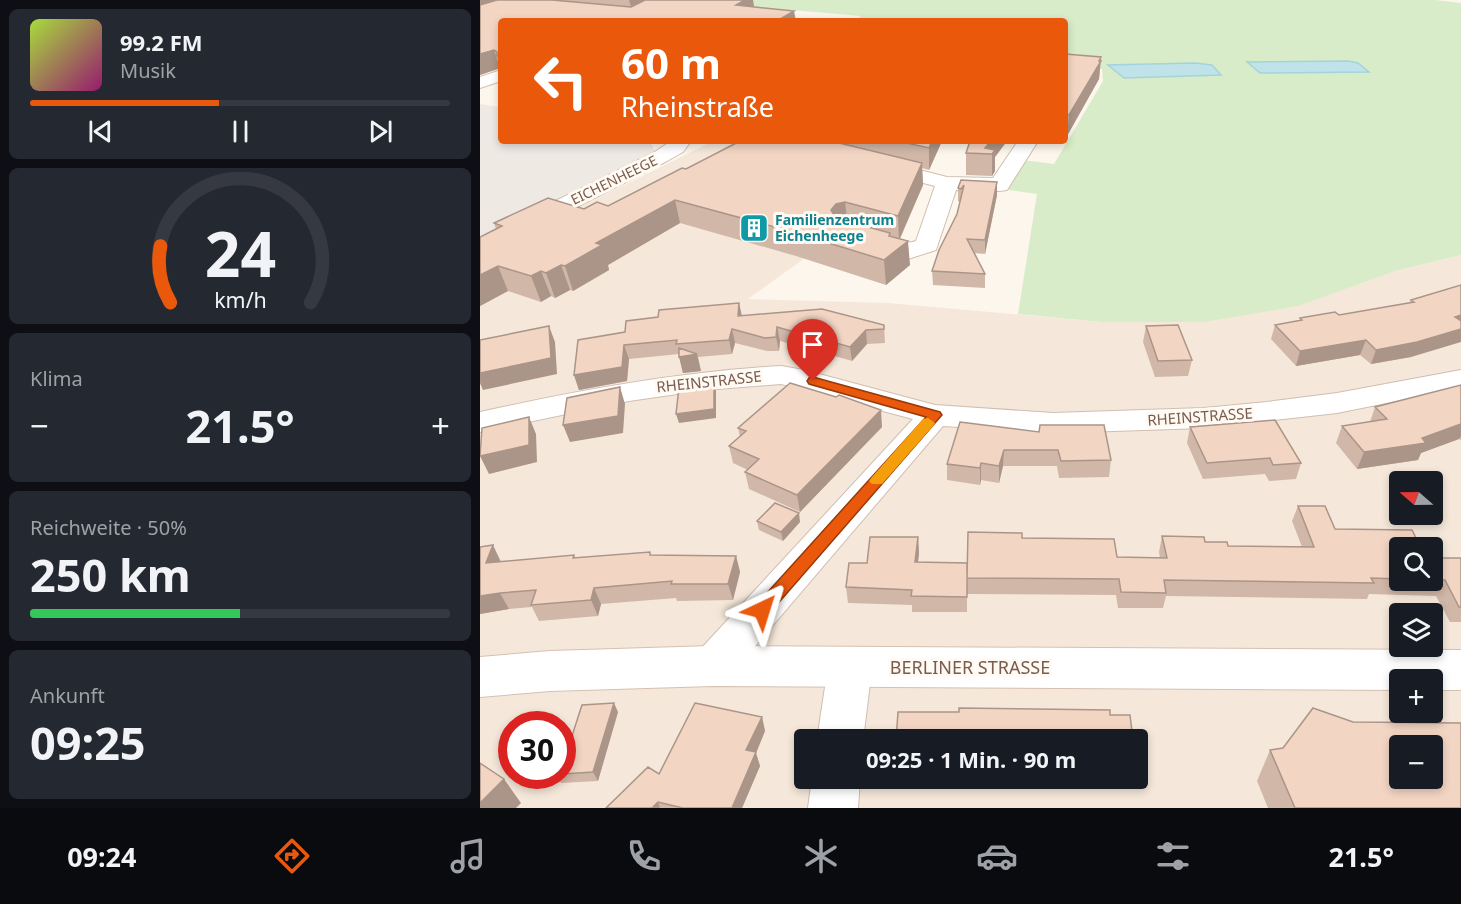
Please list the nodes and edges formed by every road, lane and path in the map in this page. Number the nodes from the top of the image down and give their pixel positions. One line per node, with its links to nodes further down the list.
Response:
1 (498, 67): 2 (street)
2 (484, 92)
3 (679, 144): 8 (street, EICHENHEEGE)
4 (1026, 144): 6 (street)
5 (861, 161): 6 (street)
6 (947, 183): 7 (street)
7 (847, 236)
8 (480, 247)
9 (1461, 379): 10 (street, RHEINSTRASSE)
10 (935, 415): 11 (street, RHEINSTRASSE); 12 (street)
11 (480, 422)
12 (712, 666): 13 (street, BERLINER STRASSE); 15 (street, BERLINER STRASSE)
13 (850, 667): 14 (street, BERLINER STRASSE); 16 (street)
14 (1461, 670)
15 (480, 677)
16 (842, 729)
17 (835, 789): 18 (street)
18 (832, 808)

